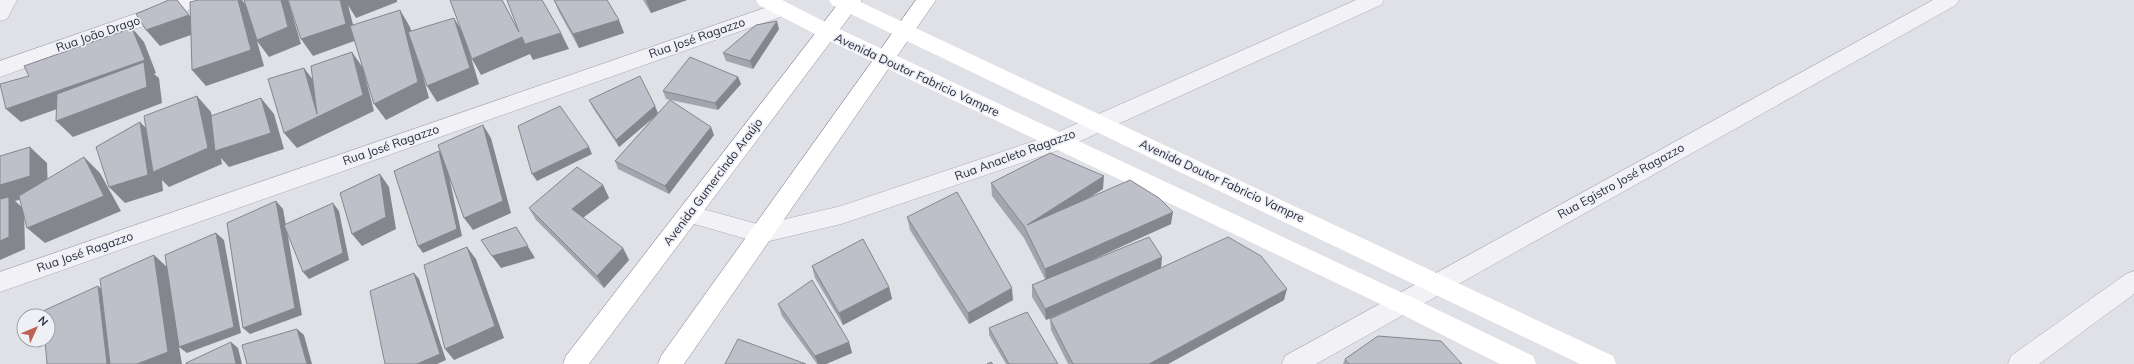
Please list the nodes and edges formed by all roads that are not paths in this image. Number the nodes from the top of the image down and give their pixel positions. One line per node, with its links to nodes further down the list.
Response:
1 (7, 0): 8 (street)
2 (196, 0): 12 (street, Rua João Drago)
3 (926, 0): 10 (main road)
4 (1374, 0): 13 (street, Rua Anacleto Ragazzo)
5 (1949, 0): 19 (street, Rua Egistro José Ragazzo)
6 (846, 2): 9 (main road, Avenida Gumercindo Araújo); 10 (main road, Avenida Doutor Fabricio Vampre)
7 (774, 4): 9 (main road, Avenida Doutor Fabricio Vampre); 18 (street, Rua José Ragazzo)
8 (0, 14)
9 (826, 31): 11 (main road, Avenida Doutor Fabricio Vampre); 15 (main road, Avenida Gumercindo Araújo)
10 (904, 32): 11 (main road); 13 (main road, Avenida Doutor Fabricio Vampre)
11 (886, 59): 14 (main road, Avenida Doutor Fabricio Vampre); 16 (main road)
12 (0, 69)
13 (1098, 123): 14 (street, Rua Anacleto Ragazzo); 19 (main road, Avenida Doutor Fabricio Vampre)
14 (1057, 142): 16 (street, Rua Anacleto Ragazzo); 20 (main road, Avenida Doutor Fabricio Vampre)
15 (688, 214): 16 (street, Rua Anacleto Ragazzo); 21 (main road, Avenida Gumercindo Araújo)
16 (761, 234): 22 (main road)
17 (2134, 281): 26 (street)
18 (0, 282)
19 (1437, 283): 20 (street, Rua Egistro José Ragazzo); 25 (main road, Avenida Doutor Fabricio Vampre)
20 (1403, 304): 23 (street, Rua Egistro José Ragazzo); 24 (main road, Avenida Doutor Fabricio Vampre)
21 (575, 364)
22 (670, 364)
23 (1294, 364)
24 (1524, 364)
25 (1604, 364)
26 (2020, 364)

